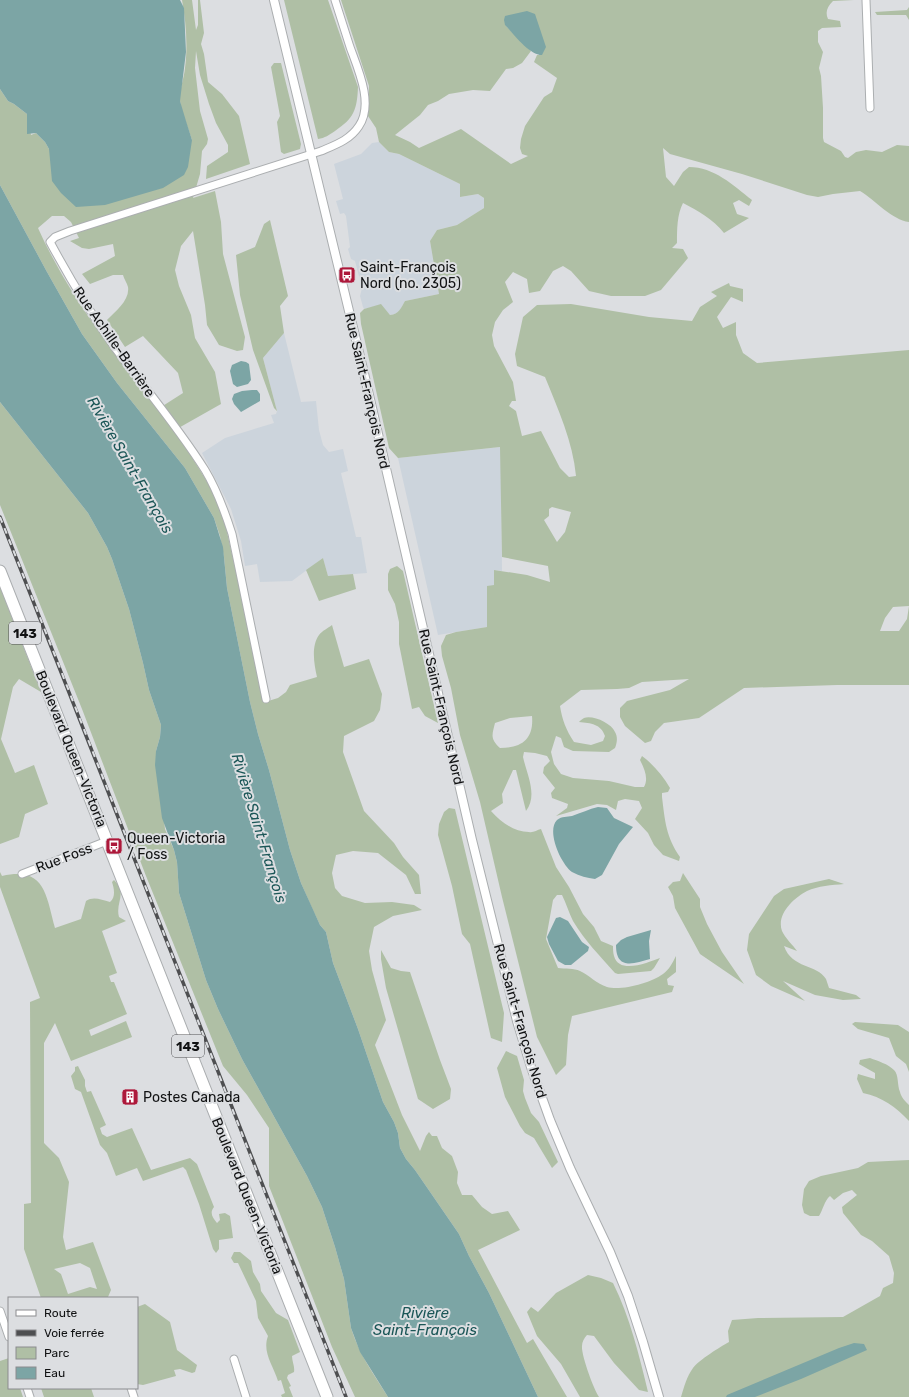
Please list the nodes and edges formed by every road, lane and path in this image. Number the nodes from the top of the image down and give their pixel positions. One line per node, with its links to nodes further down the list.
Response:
1 (274, 0): 5 (street, Rue Saint-François Nord)
2 (334, 0): 5 (street)
3 (866, 0): 4 (street)
4 (870, 108)
5 (311, 155): 7 (street, Rue Achille-Barrière); 15 (street, Rue Saint-François Nord)
6 (0, 571): 8 (main road, Boulevard Queen-Victoria / 143)
7 (266, 699)
8 (107, 841): 9 (street, Rue Foss); 14 (main road, Boulevard Queen-Victoria / 143)
9 (22, 874)
10 (0, 1311): 11 (street)
11 (8, 1334)
12 (234, 1359): 13 (street)
13 (246, 1397)
14 (327, 1397)
15 (659, 1397)

